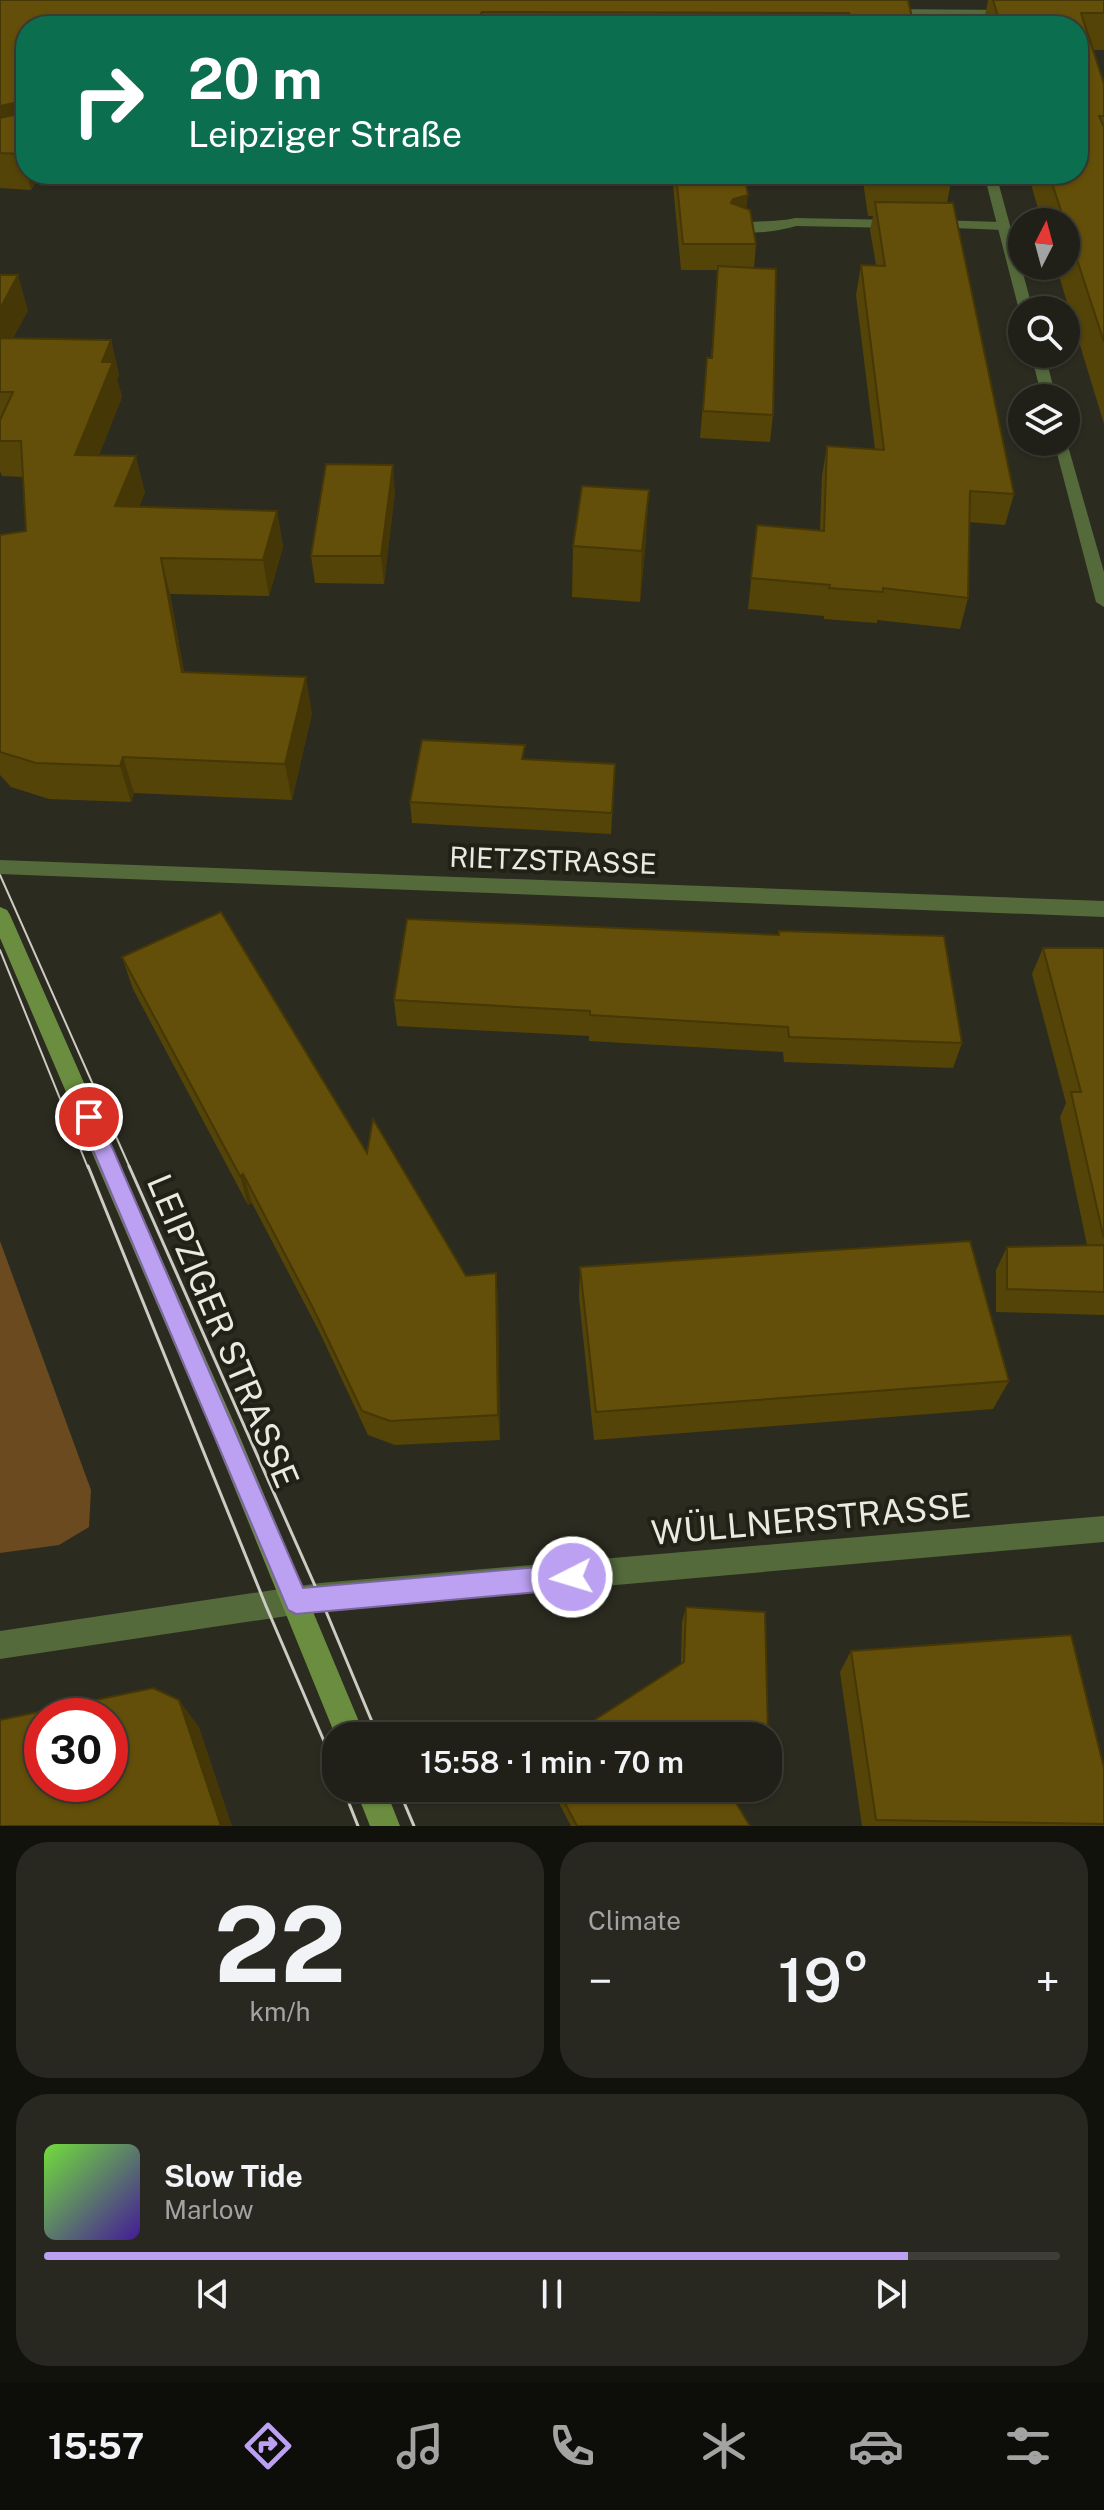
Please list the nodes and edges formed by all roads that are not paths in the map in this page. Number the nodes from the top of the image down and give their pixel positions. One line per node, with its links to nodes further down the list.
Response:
1 (943, 0): 3 (street)
2 (876, 12): 3 (street)
3 (946, 13): 4 (street); 5 (street)
4 (1027, 13)
5 (947, 16)
6 (992, 184): 7 (street)
7 (1003, 226): 8 (street); 9 (street)
8 (738, 227)
9 (1022, 296)
10 (1065, 456): 11 (street)
11 (1104, 602)
12 (0, 867): 13 (street, RIETZSTRASSE)
13 (1104, 909)
14 (0, 915): 16 (main road, LEIPZIGER STRASSE)
15 (1104, 1529): 16 (street, WÜLLNERSTRASSE)
16 (296, 1601): 17 (street, WÜLLNERSTRASSE); 18 (main road, LEIPZIGER STRASSE)
17 (0, 1645)
18 (344, 1722)
19 (376, 1802): 20 (main road)
20 (385, 1826)

